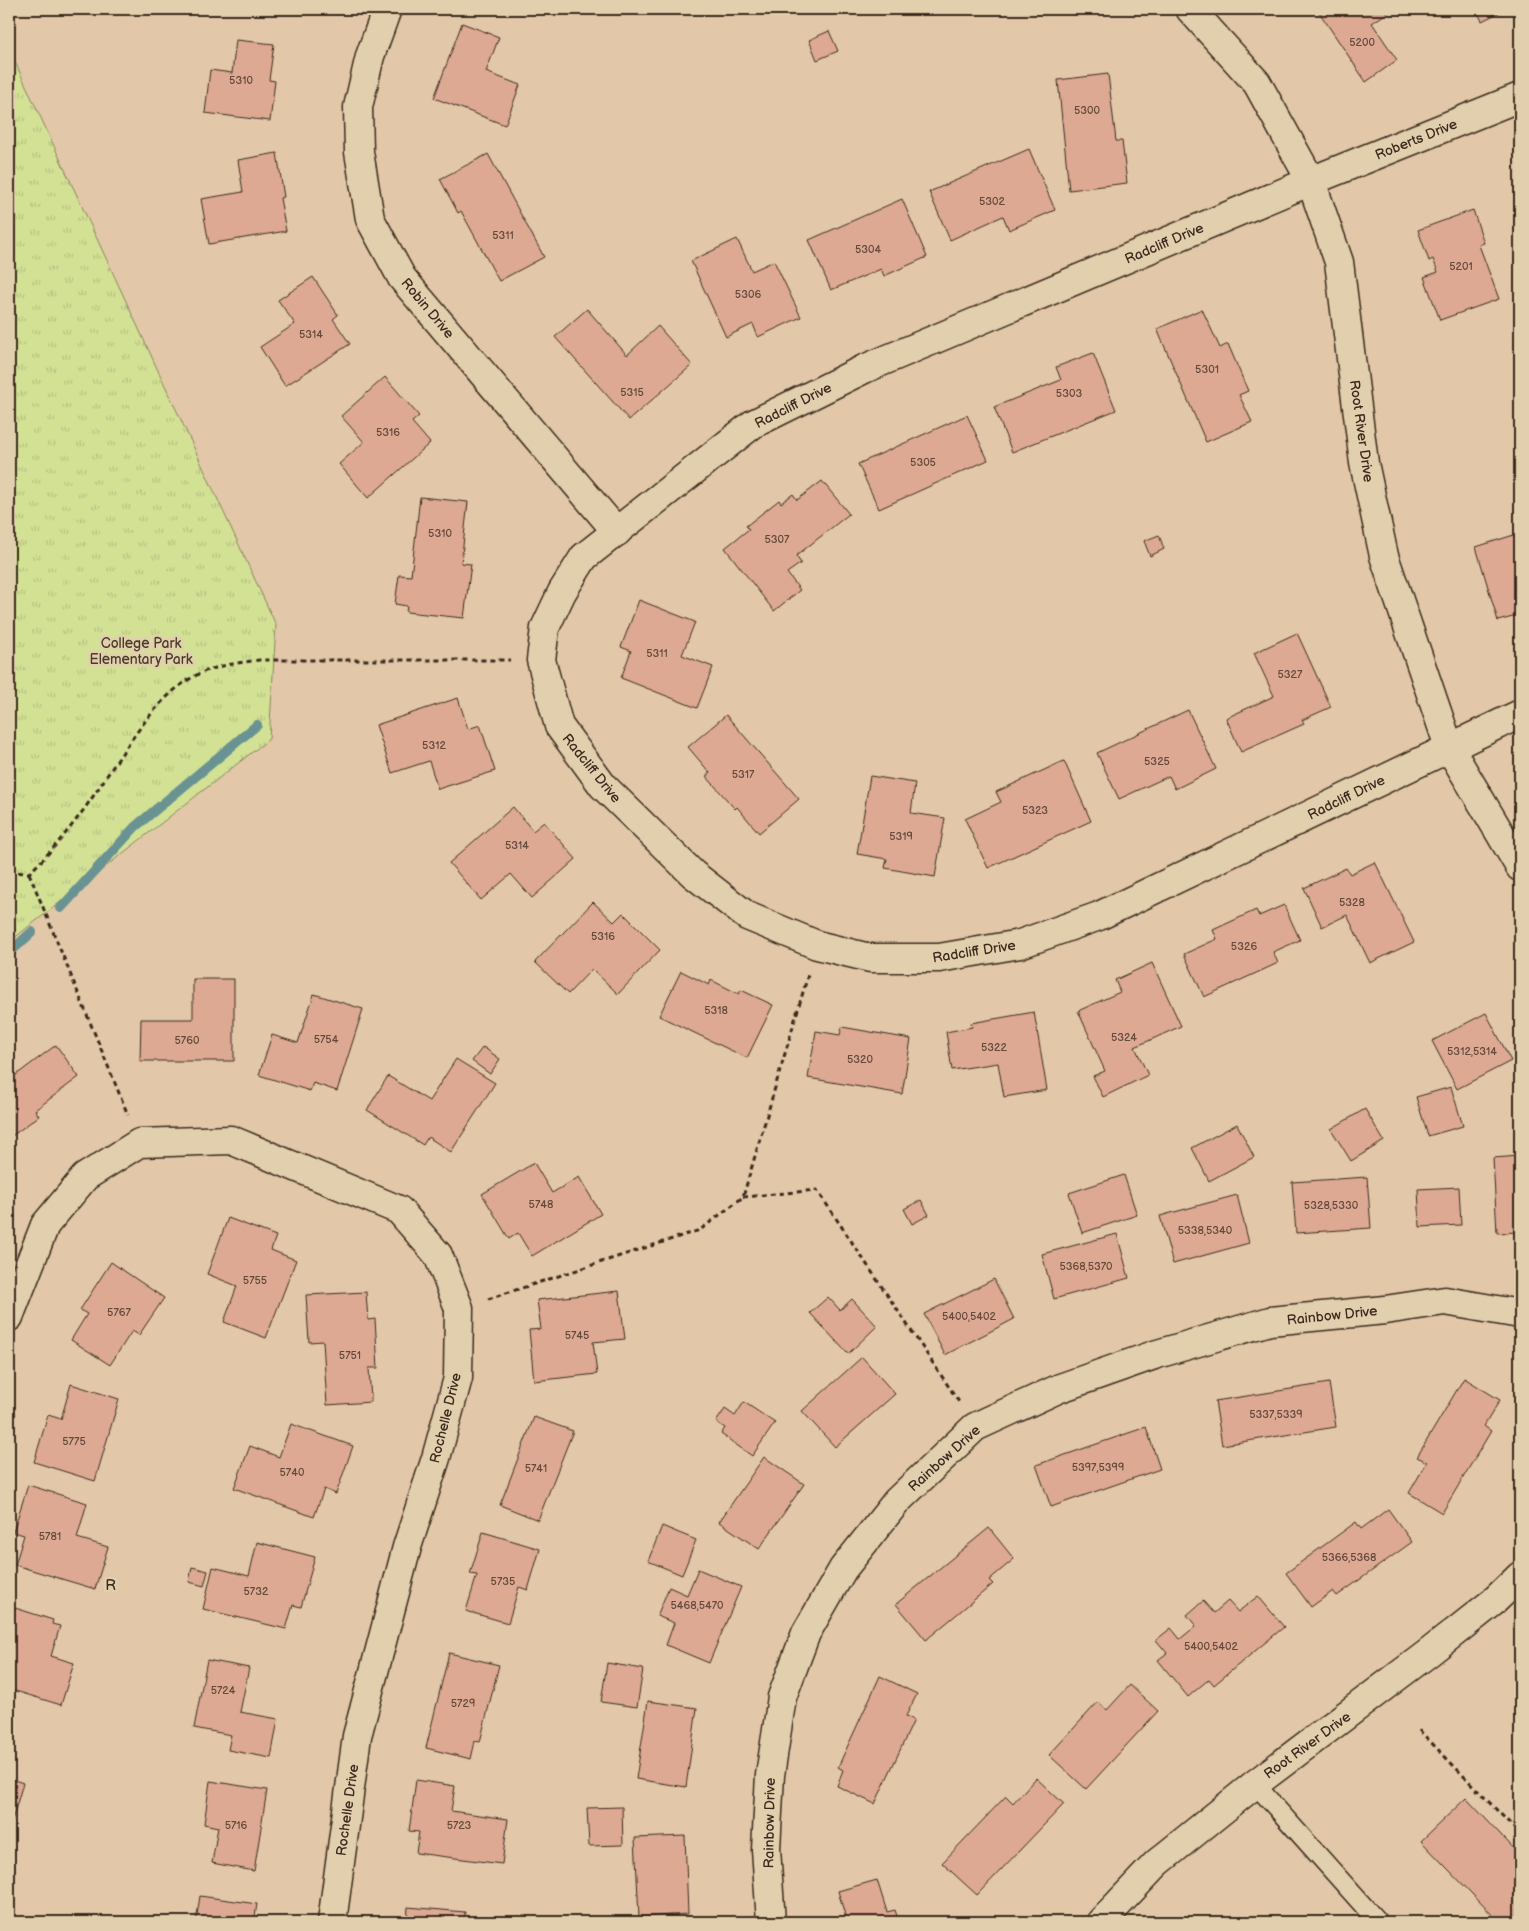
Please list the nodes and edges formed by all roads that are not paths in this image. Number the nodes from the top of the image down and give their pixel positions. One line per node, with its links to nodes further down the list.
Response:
1 (388, 9): 5 (street, Robin Drive)
2 (1190, 9): 4 (street, Root River Drive)
3 (1520, 97): 4 (street, Roberts Drive)
4 (1311, 181): 5 (street, Radcliff Drive); 7 (street, Root River Drive)
5 (617, 532): 7 (street, Radcliff Drive)
6 (1520, 714): 7 (street)
7 (1449, 747): 8 (street, Root River Drive)
8 (1520, 866)
9 (1520, 1314): 14 (street, Rainbow Drive)
10 (9, 1317): 13 (street, Rochelle Drive)
11 (1520, 1576): 12 (street, Root River Drive)
12 (1255, 1784): 15 (street, Root River Drive); 16 (lane)
13 (332, 1922)
14 (771, 1922)
15 (1101, 1922)
16 (1378, 1922)

